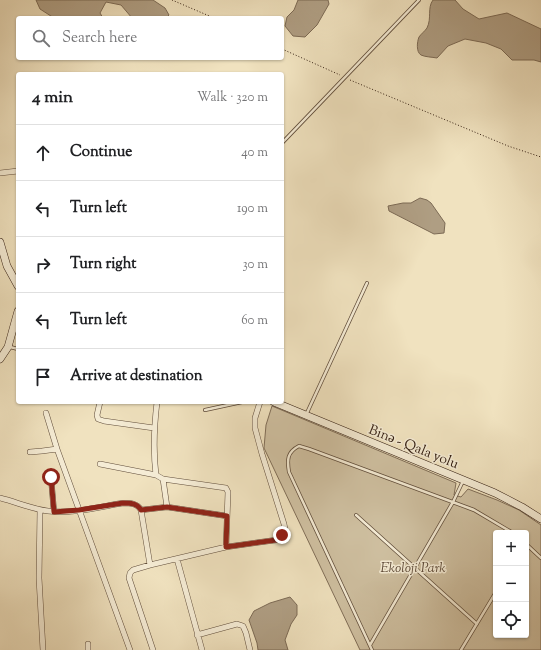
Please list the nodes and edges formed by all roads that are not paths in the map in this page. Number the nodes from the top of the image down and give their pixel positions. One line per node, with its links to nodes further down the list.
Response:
1 (419, 0): 2 (lane)
2 (284, 141)
3 (16, 171): 4 (street)
4 (0, 173)
5 (0, 242): 6 (main road)
6 (2, 256): 7 (main road)
7 (16, 282)
8 (368, 284): 20 (lane)
9 (16, 318): 10 (main road)
10 (8, 347): 11 (lane); 12 (main road)
11 (16, 349)
12 (0, 358)
13 (100, 404): 21 (street)
14 (156, 404): 21 (street)
15 (233, 404): 18 (lane)
16 (260, 404): 40 (street)
17 (279, 404): 20 (main road, Binə - Qala yolu)
18 (205, 410)
19 (46, 414): 22 (street)
20 (306, 415): 28 (main road, Binə - Qala yolu)
21 (154, 428): 25 (street)
22 (57, 448): 23 (street); 33 (street)
23 (30, 452)
24 (100, 464): 25 (street)
25 (156, 475): 27 (street)
26 (51, 477): 35 (street)
27 (163, 479): 31 (street); 37 (street)
28 (463, 480): 30 (lane); 38 (main road, Binə - Qala yolu)
29 (0, 498): 32 (street)
30 (453, 502): 39 (lane); 45 (lane); 50 (lane)
31 (167, 507): 34 (street); 37 (street)
32 (40, 510): 35 (street); 51 (street)
33 (79, 510): 34 (street); 35 (street); 53 (street)
34 (141, 510): 44 (street)
35 (54, 512)
36 (356, 515): 45 (lane)
37 (227, 516): 40 (street)
38 (541, 519)
39 (508, 530)
40 (226, 547): 43 (street)
41 (529, 547): 42 (lane)
42 (541, 558)
43 (177, 559): 44 (street); 48 (street)
44 (150, 565): 54 (street)
45 (415, 568): 47 (lane); 50 (lane)
46 (493, 597): 47 (lane)
47 (477, 624): 58 (lane)
48 (197, 635): 55 (street); 56 (street)
49 (88, 644): 52 (street)
50 (370, 645): 57 (lane)
51 (43, 650)
52 (88, 650)
53 (130, 650)
54 (153, 650)
55 (202, 650)
56 (250, 650)
57 (372, 650)
58 (461, 650)

